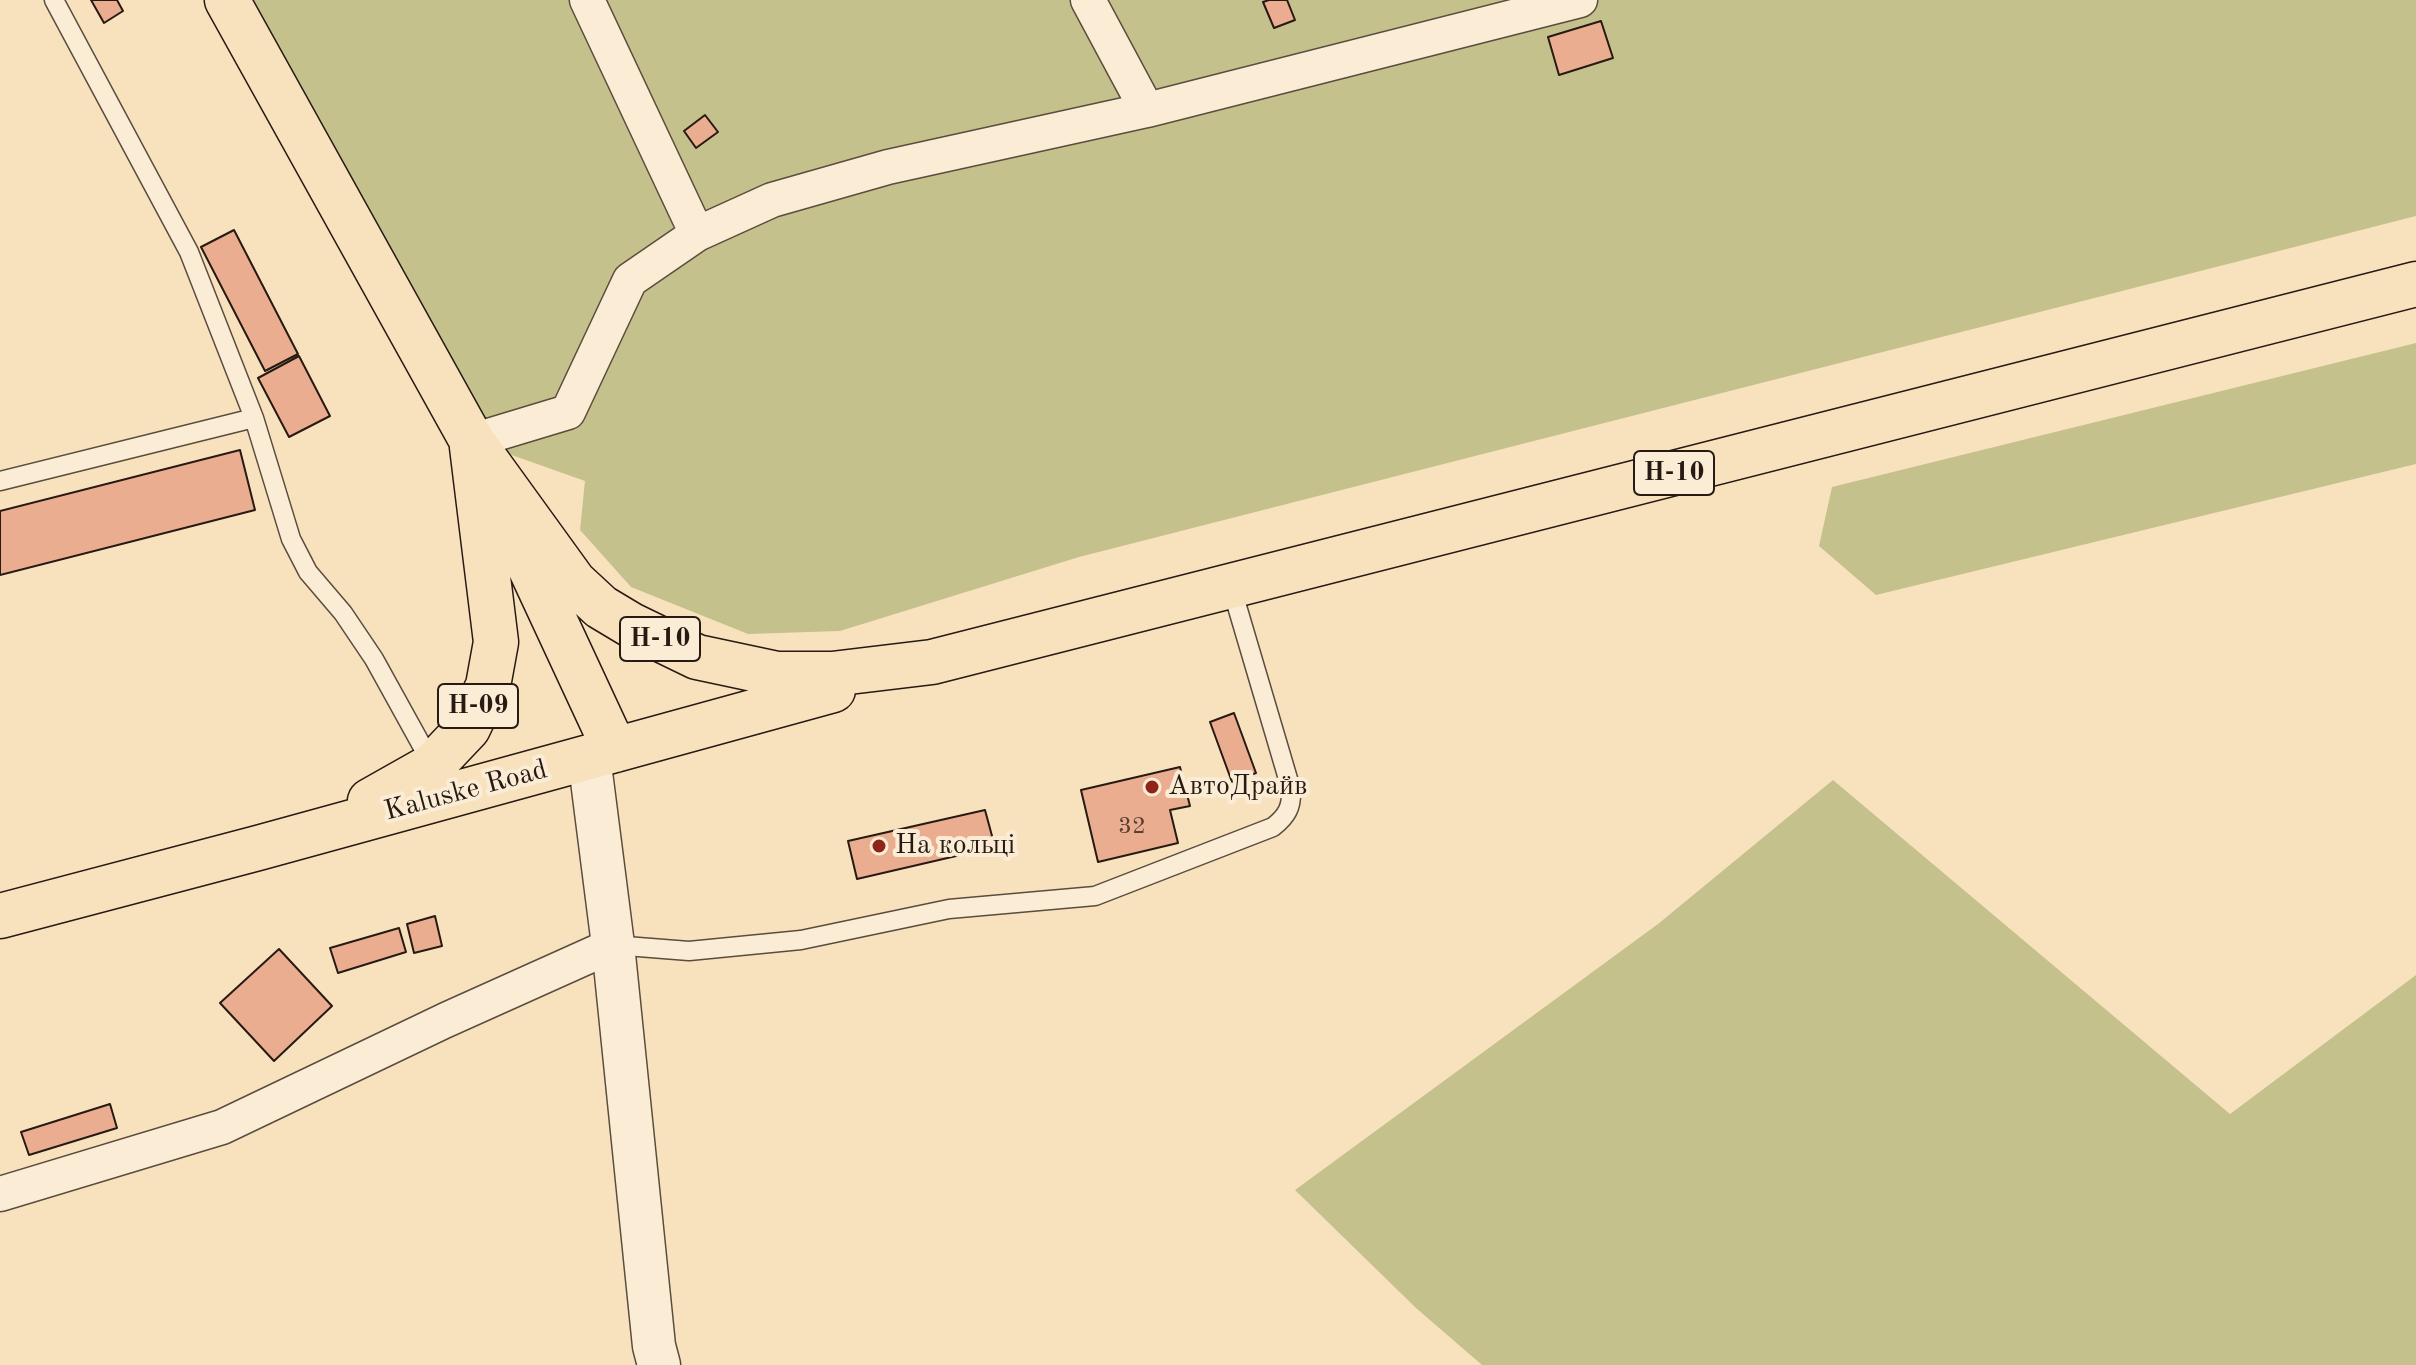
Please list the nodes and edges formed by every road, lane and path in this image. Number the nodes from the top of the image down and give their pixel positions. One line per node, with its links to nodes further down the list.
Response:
1 (54, 0): 9 (lane)
2 (227, 0): 10 (main road, Н-10)
3 (587, 0): 7 (street)
4 (1088, 0): 6 (street)
5 (1580, 0): 6 (street)
6 (1147, 110): 7 (street)
7 (697, 234): 10 (street)
8 (2416, 284): 12 (main road, Н-10)
9 (254, 418): 11 (lane); 15 (lane)
10 (472, 441): 13 (main road, Н-10); 14 (main road, Н-10); 15 (main road, Н-09)
11 (0, 481)
12 (1231, 586): 13 (main road, Н-10); 18 (lane)
13 (932, 662): 14 (main road, Kaluske Road / Н-10)
14 (602, 754): 16 (main road, Kaluske Road / Н-09); 18 (street)
15 (432, 766): 16 (main road, Н-09)
16 (258, 848): 17 (main road, Kaluske Road / Н-09)
17 (0, 916)
18 (613, 945): 19 (street); 20 (street)
19 (0, 1194)
20 (659, 1365)

